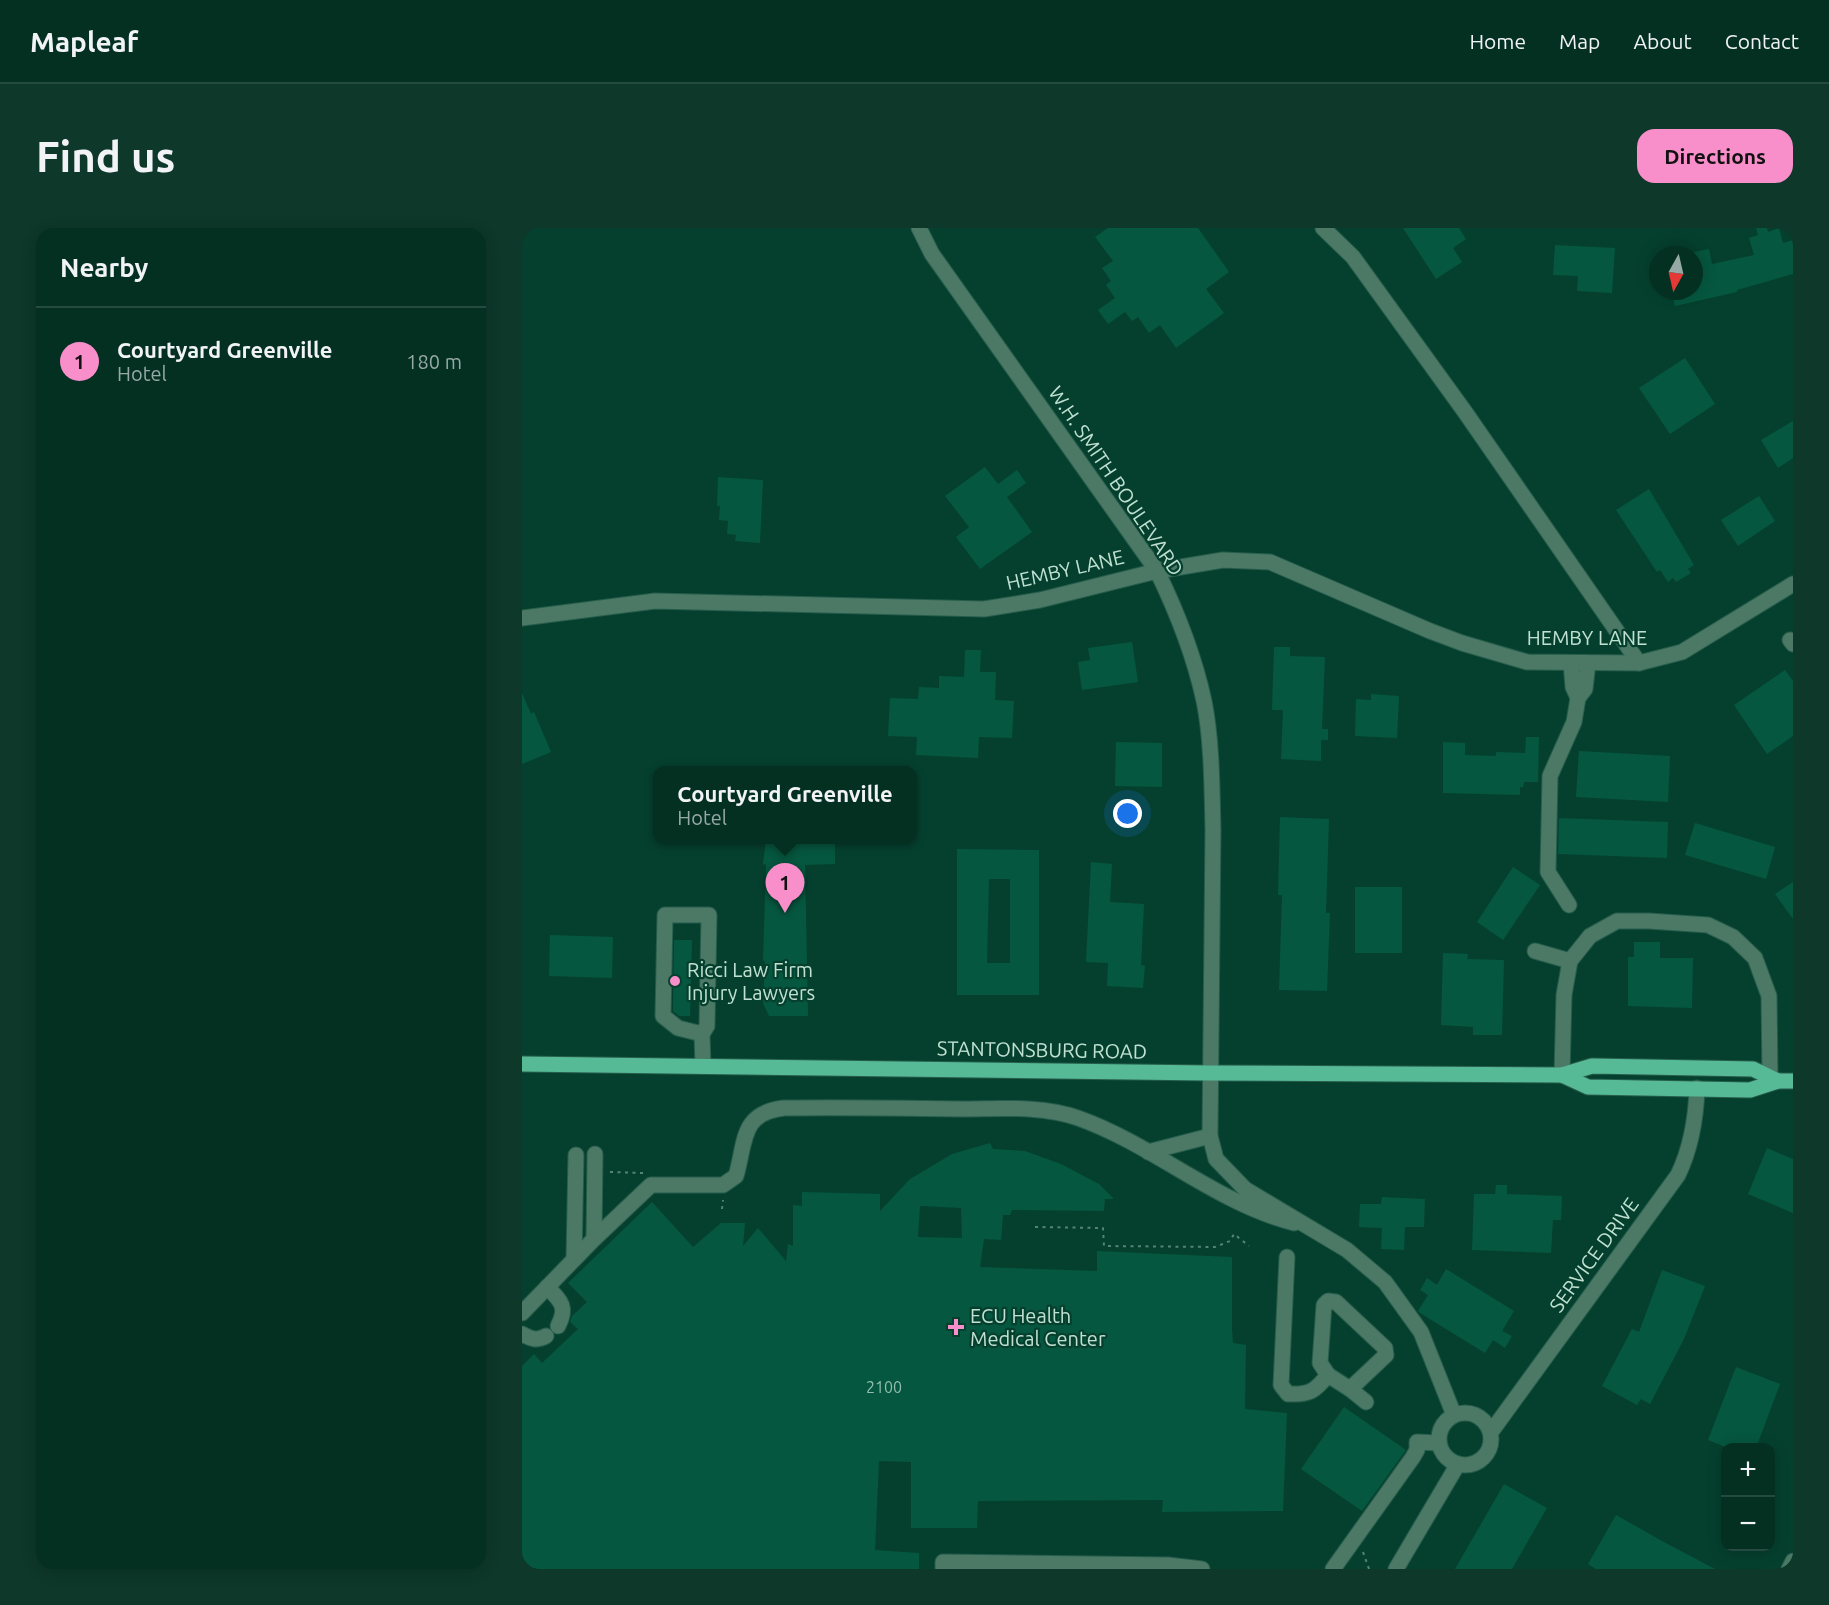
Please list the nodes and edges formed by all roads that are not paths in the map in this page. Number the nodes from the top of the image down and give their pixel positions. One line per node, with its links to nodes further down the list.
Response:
1 (919, 228): 3 (street, W.H. SMITH BOULEVARD)
2 (1323, 228): 8 (street)
3 (1157, 571): 5 (street, HEMBY LANE); 6 (street, HEMBY LANE); 16 (street, W.H. SMITH BOULEVARD)
4 (1793, 584): 8 (street, HEMBY LANE)
5 (522, 618)
6 (1571, 663): 7 (street, HEMBY LANE); 9 (street)
7 (1588, 663): 8 (street, HEMBY LANE); 9 (street)
8 (1639, 663)
9 (1578, 698): 10 (street)
10 (1569, 905)
11 (1535, 951): 12 (street)
12 (1570, 961): 17 (street); 18 (street)
13 (702, 1034): 13 (street); 15 (street)
14 (522, 1064): 15 (main road, STANTONSBURG ROAD)
15 (703, 1066): 16 (main road, STANTONSBURG ROAD)
16 (1209, 1073): 17 (main road, STANTONSBURG ROAD); 20 (street, W.H. SMITH BOULEVARD)
17 (1562, 1075): 18 (main road, STANTONSBURG ROAD); 19 (main road, STANTONSBURG ROAD)
18 (1780, 1080): 19 (main road, STANTONSBURG ROAD)
19 (1697, 1089): 32 (street, SERVICE DRIVE)
20 (1210, 1136): 21 (street); 22 (street, W.H. SMITH BOULEVARD)
21 (1148, 1152): 22 (street); 23 (street)
22 (1312, 1228): 31 (street)
23 (584, 1249): 23 (street); 25 (street)
24 (1287, 1257): 28 (street)
25 (547, 1287): 26 (street); 27 (street)
26 (522, 1313)
27 (522, 1334)
28 (1328, 1375): 29 (street); 29 (street)
29 (1350, 1389): 30 (street)
30 (1366, 1402)
31 (1454, 1415): 32 (street); 33 (street)
32 (1491, 1432): 34 (street)
33 (1439, 1443): 34 (street); 38 (street)
34 (1458, 1464): 39 (street)
35 (1793, 1561): 40 (street)
36 (943, 1569): 37 (street)
37 (1202, 1569)
38 (1333, 1569)
39 (1396, 1569)
40 (1790, 1569)

